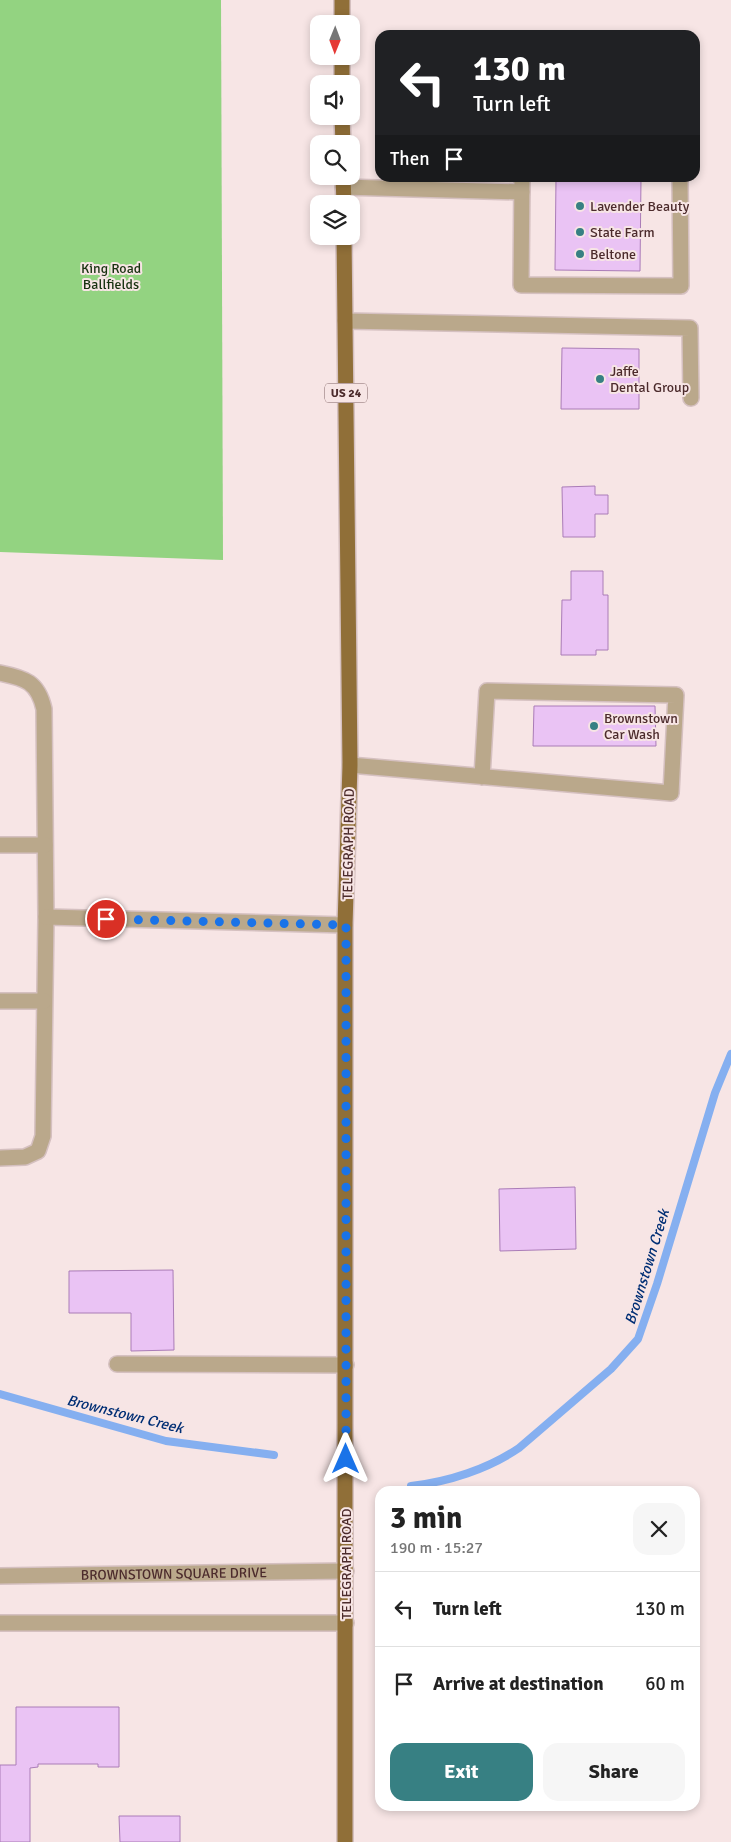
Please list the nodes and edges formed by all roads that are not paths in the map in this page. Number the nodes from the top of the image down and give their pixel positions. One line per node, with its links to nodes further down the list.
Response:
1 (342, 0): 2 (main road)
2 (342, 15)
3 (360, 182): 5 (street)
4 (680, 182): 5 (street)
5 (522, 185)
6 (344, 245): 7 (main road, TELEGRAPH ROAD / US 24)
7 (345, 321): 8 (street); 10 (main road, TELEGRAPH ROAD / US 24)
8 (691, 398)
9 (0, 673): 13 (street)
10 (350, 765): 11 (street); 15 (main road, TELEGRAPH ROAD / US 24)
11 (482, 777): 11 (street)
12 (0, 845): 13 (street)
13 (45, 845): 14 (street)
14 (46, 917): 15 (street); 17 (street)
15 (346, 925): 20 (main road, TELEGRAPH ROAD / US 24)
16 (0, 1001): 17 (street)
17 (44, 1001): 18 (street)
18 (0, 1158)
19 (116, 1364): 20 (street)
20 (346, 1365): 21 (main road, TELEGRAPH ROAD / US 24)
21 (346, 1571): 22 (street, BROWNSTOWN SQUARE DRIVE); 23 (main road, TELEGRAPH ROAD / US 24)
22 (0, 1576)
23 (346, 1623): 24 (street); 25 (main road, TELEGRAPH ROAD / US 24)
24 (0, 1624)
25 (345, 1842)

